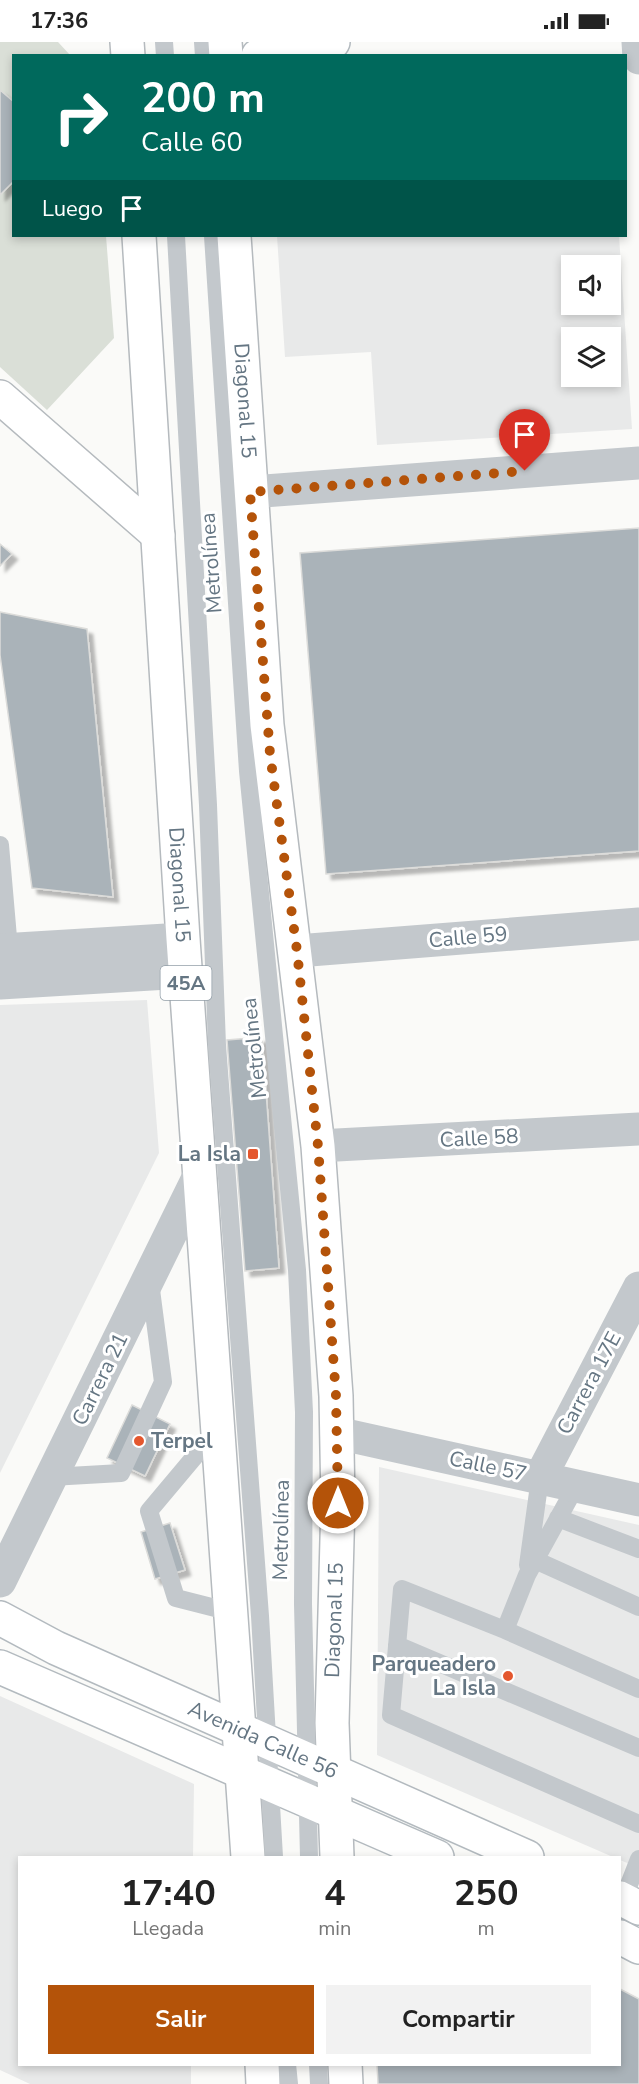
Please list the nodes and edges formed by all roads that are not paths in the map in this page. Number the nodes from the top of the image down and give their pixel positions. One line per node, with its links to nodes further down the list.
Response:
1 (333, 42): 3 (main road)
2 (638, 42): 4 (street)
3 (263, 54)
4 (639, 58)
5 (139, 237): 12 (main road, Diagonal 15 / 45A)
6 (176, 237): 42 (lane, Metrolínea)
7 (213, 237): 44 (lane, Metrolínea)
8 (234, 237): 11 (main road, Diagonal 15)
9 (0, 397): 12 (main road)
10 (639, 463): 11 (street)
11 (250, 492): 17 (main road, Diagonal 15)
12 (158, 535): 15 (main road, Diagonal 15 / 45A)
13 (0, 845): 16 (lane)
14 (639, 924): 17 (street, Calle 59)
15 (183, 939): 16 (street); 18 (main road, Diagonal 15 / 45A)
16 (5, 950)
17 (297, 951): 21 (main road, Diagonal 15)
18 (185, 972): 19 (street); 22 (main road, Diagonal 15 / 45A)
19 (0, 983)
20 (639, 1129): 21 (street, Calle 58)
21 (318, 1146): 26 (main road, Diagonal 15)
22 (199, 1176): 23 (street, Carrera 21); 25 (main road, Diagonal 15 / 45A)
23 (150, 1277): 27 (street, Carrera 21); 27 (lane)
24 (639, 1288): 28 (street, Carrera 17E)
25 (217, 1430): 36 (main road, Diagonal 15 / 45A); 36 (lane)
26 (337, 1433): 28 (street, Calle 57); 44 (main road, Diagonal 15)
27 (51, 1478): 34 (street, Carrera 21)
28 (540, 1478): 29 (street, Calle 57); 33 (lane)
29 (576, 1486): 30 (street, Calle 57); 31 (lane)
30 (639, 1500)
31 (558, 1518): 32 (lane); 33 (lane)
32 (639, 1549)
33 (531, 1568): 35 (lane); 38 (lane)
34 (0, 1581)
35 (639, 1607)
36 (231, 1612): 42 (main road, Diagonal 15 / 45A)
37 (0, 1618): 42 (main road, Avenida Calle 56)
38 (505, 1630): 39 (lane); 41 (lane)
39 (397, 1645): 43 (lane); 47 (lane)
40 (0, 1667): 45 (main road, Avenida Calle 56)
41 (639, 1689)
42 (254, 1736): 44 (main road, Avenida Calle 56); 45 (main road, Diagonal 15 / 45A)
43 (639, 1748)
44 (320, 1766): 46 (main road, Diagonal 15); 53 (main road, Avenida Calle 56)
45 (256, 1781): 46 (main road, Avenida Calle 56); 48 (main road, Diagonal 15 / 45A); 49 (lane)
46 (322, 1808): 50 (lane); 51 (main road, Diagonal 15); 52 (main road, Avenida Calle 56)
47 (639, 1824)
48 (248, 1856)
49 (274, 1856)
50 (309, 1856)
51 (337, 1856)
52 (435, 1856)
53 (525, 1856)
54 (639, 1859): 55 (lane)
55 (627, 1902)
56 (621, 1938): 57 (main road)
57 (639, 1947)
58 (262, 2066): 62 (main road)
59 (287, 2066): 63 (lane)
60 (318, 2066): 64 (lane)
61 (345, 2066): 65 (main road)
62 (264, 2084)
63 (289, 2084)
64 (319, 2084)
65 (346, 2084)

